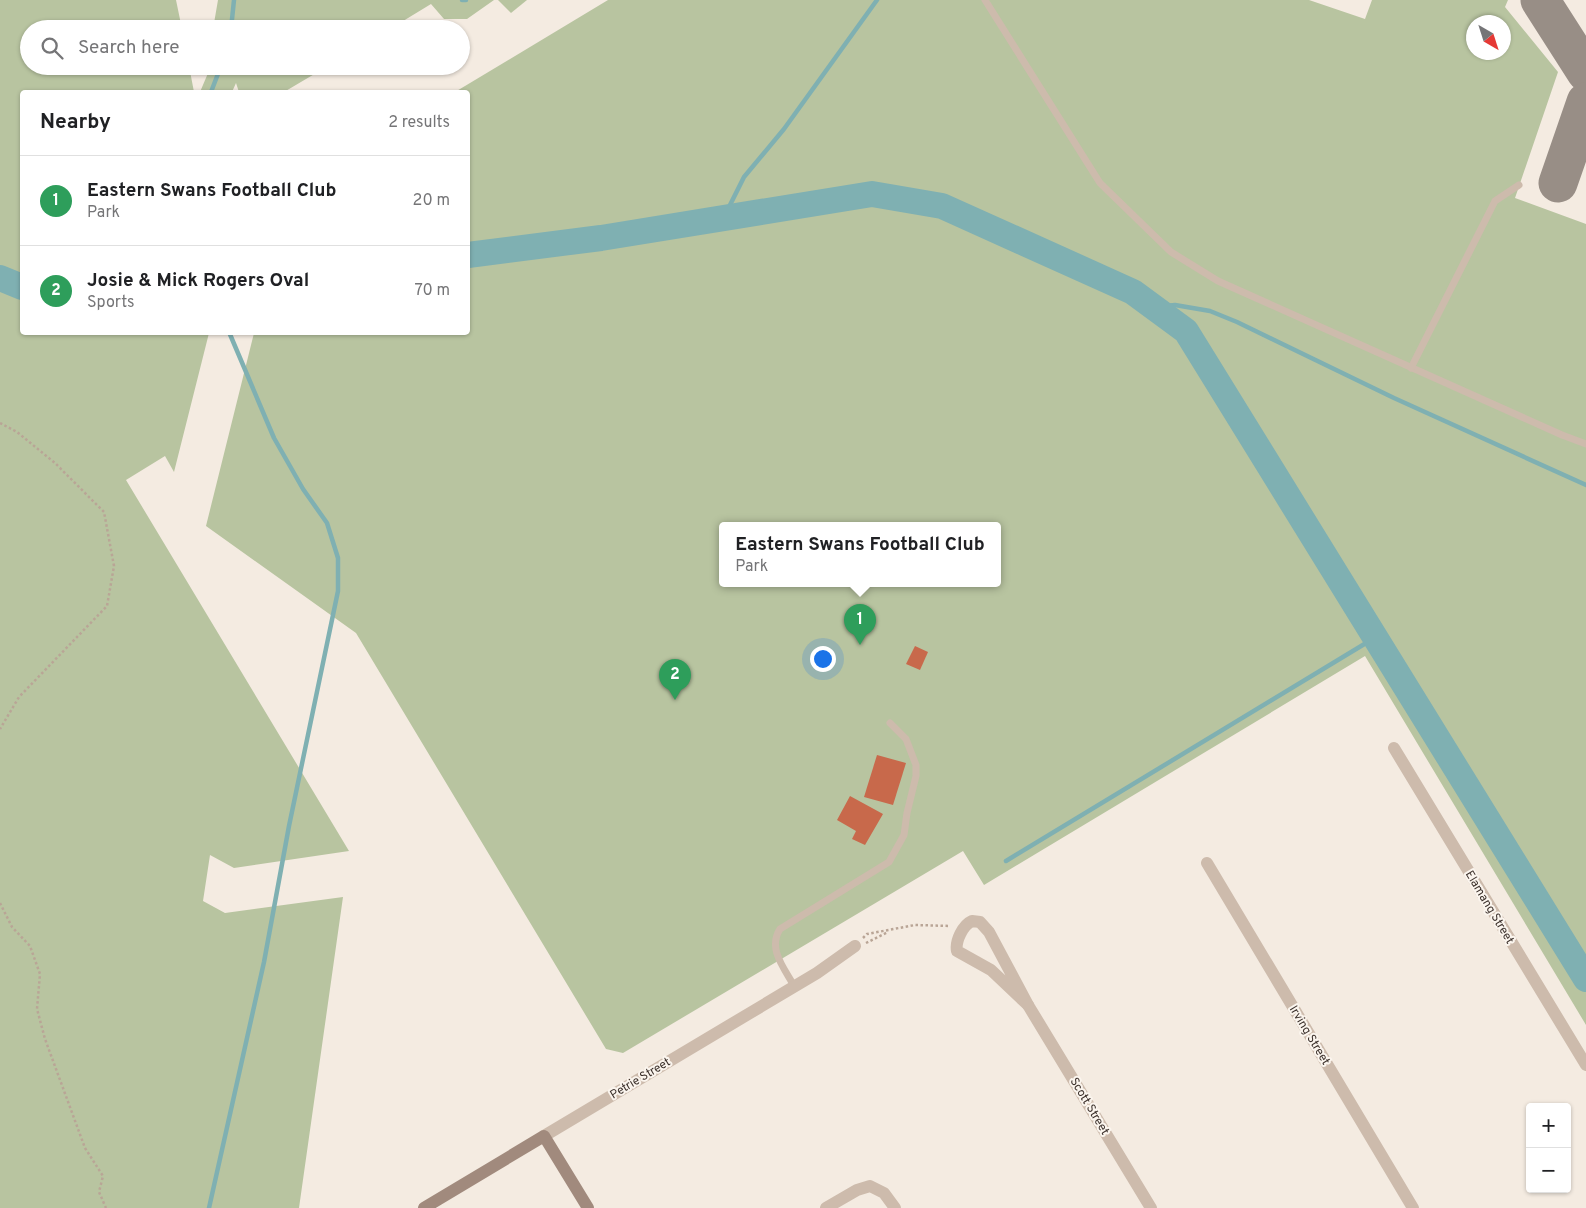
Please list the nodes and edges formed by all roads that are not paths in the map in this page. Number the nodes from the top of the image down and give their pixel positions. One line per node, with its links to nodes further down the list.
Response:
1 (985, 0): 3 (lane)
2 (1519, 185): 3 (lane)
3 (1411, 368): 4 (lane)
4 (1586, 444)
5 (890, 723): 9 (lane)
6 (1394, 748): 11 (street, Elamang Street)
7 (1207, 863): 18 (street, Irving Street)
8 (855, 946): 9 (street, Petrie Street)
9 (794, 986): 12 (street, Petrie Street)
10 (1028, 1005): 10 (street); 17 (street, Scott Street)
11 (1586, 1066)
12 (544, 1136): 13 (street, Petrie Street); 14 (street)
13 (424, 1208)
14 (588, 1208)
15 (826, 1208): 16 (street)
16 (895, 1208)
17 (1151, 1208)
18 (1413, 1208)

